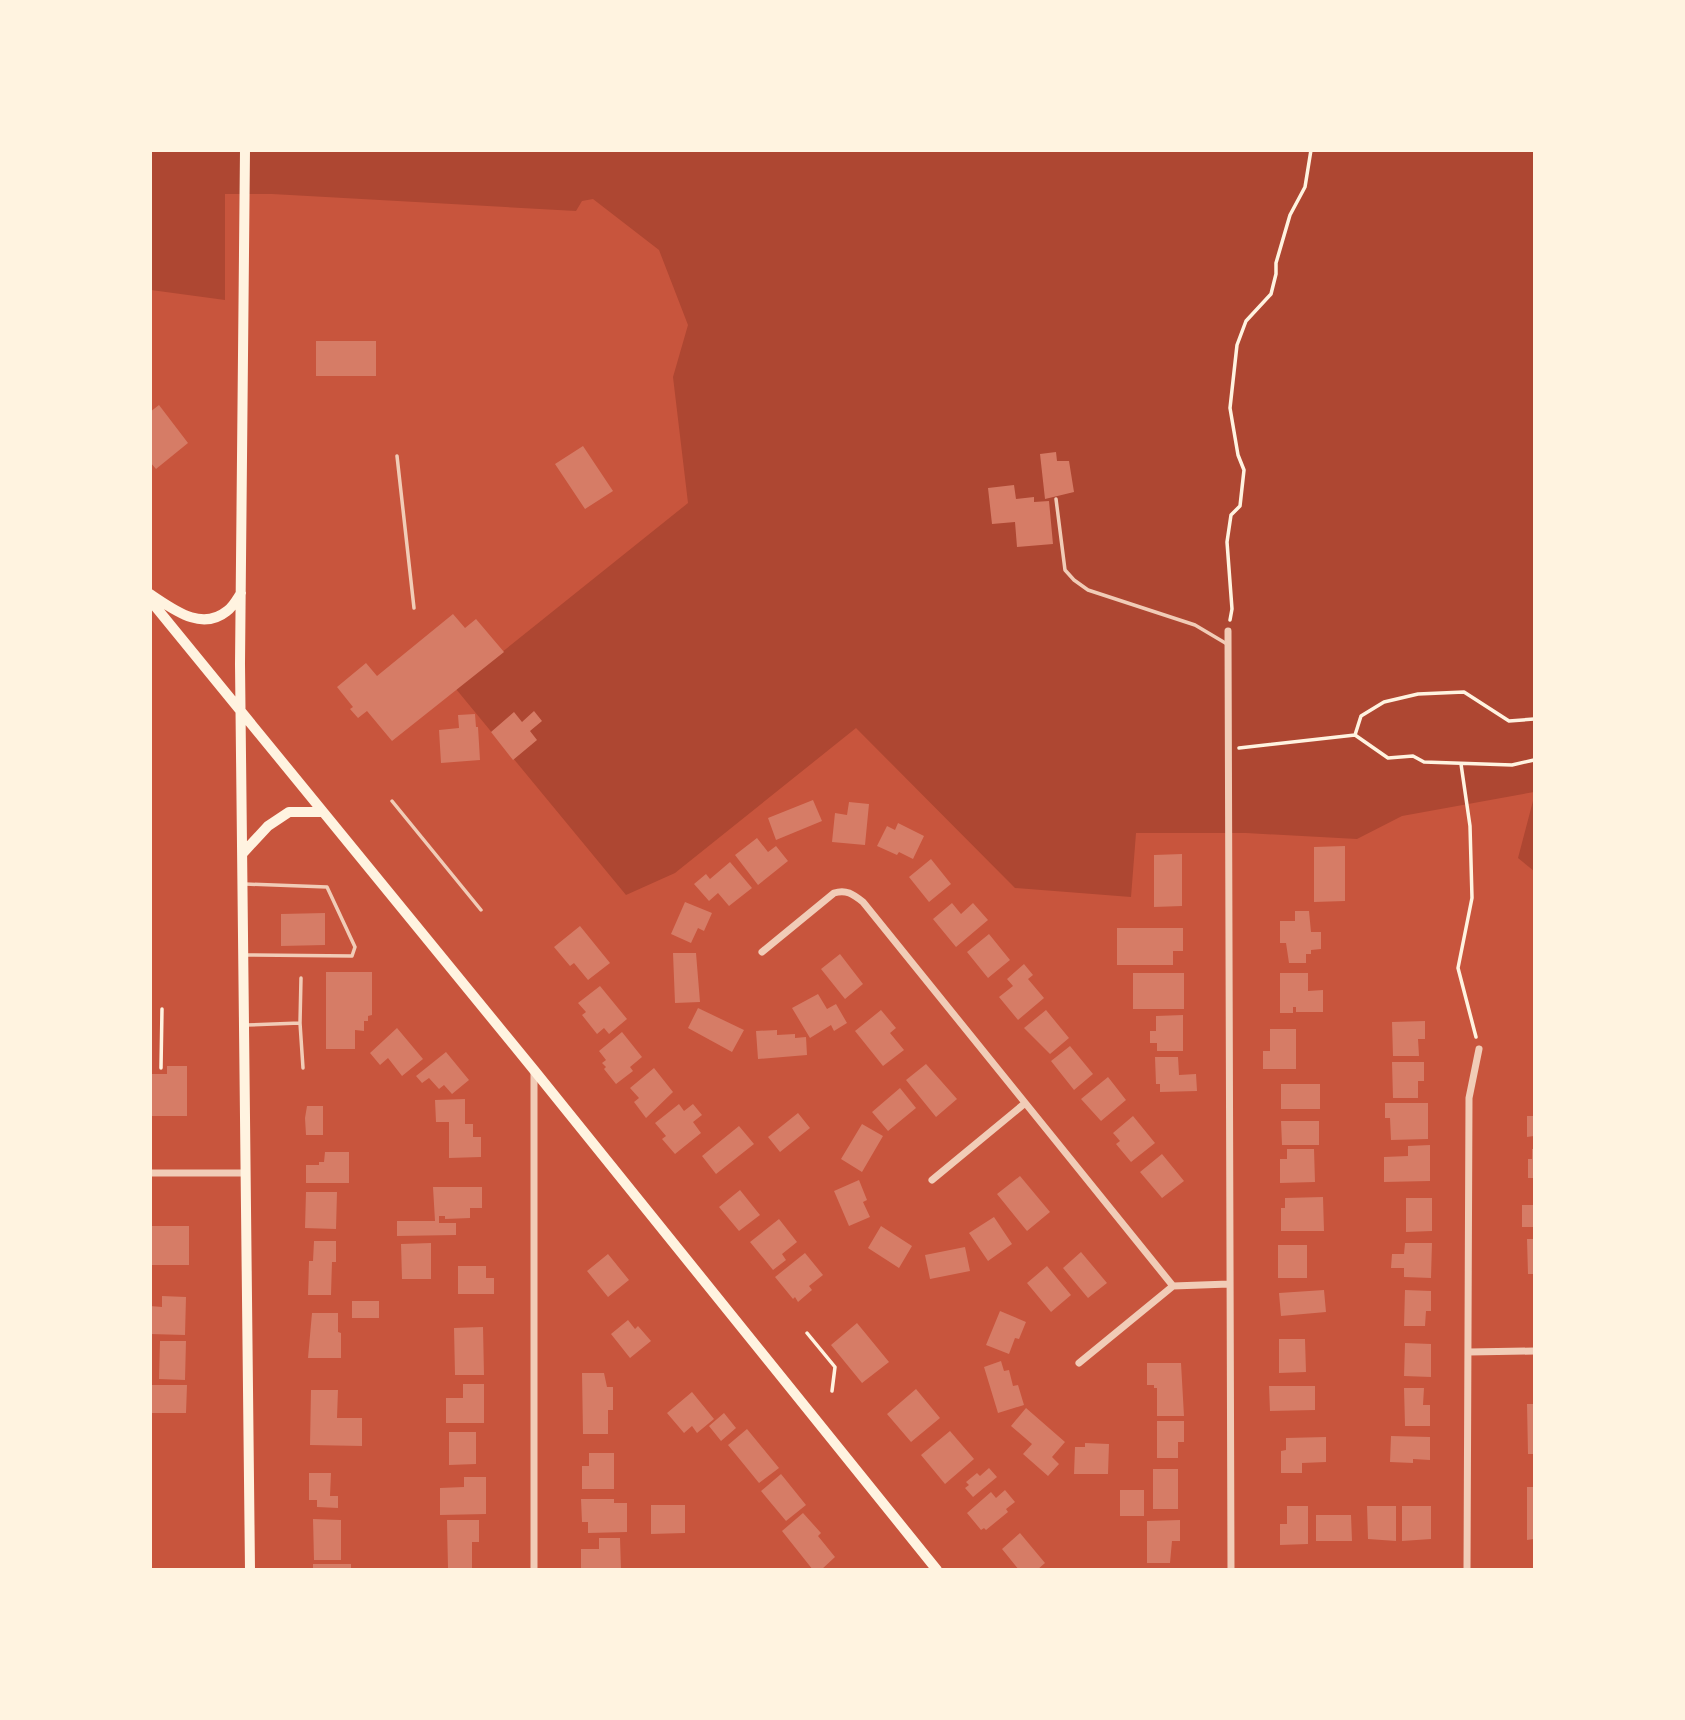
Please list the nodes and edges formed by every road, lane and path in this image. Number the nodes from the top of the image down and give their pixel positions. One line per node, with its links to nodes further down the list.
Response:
1 (245, 150): 5 (main road)
2 (1311, 150): 9 (path)
3 (397, 456): 8 (lane)
4 (1056, 499): 10 (lane)
5 (241, 593): 6 (main road); 11 (main road)
6 (150, 594)
7 (150, 600): 11 (main road)
8 (414, 608)
9 (1228, 631): 10 (street)
10 (1227, 644): 14 (street)
11 (241, 713): 18 (main road); 19 (main road)
12 (1535, 719): 13 (path)
13 (1355, 734): 14 (path); 16 (path)
14 (1230, 750): 36 (street)
15 (1535, 760): 16 (path)
16 (1461, 764): 28 (path)
17 (393, 801): 21 (lane)
18 (323, 813): 19 (main road); 31 (main road)
19 (243, 853): 20 (main road)
20 (243, 884): 23 (main road); 23 (lane)
21 (481, 910)
22 (762, 952): 32 (street)
23 (243, 955): 27 (main road)
24 (301, 978): 26 (lane)
25 (162, 1009): 29 (path)
26 (300, 1023): 27 (lane); 30 (lane)
27 (244, 1025): 34 (main road)
28 (1479, 1049): 40 (street)
29 (161, 1068)
30 (303, 1068)
31 (534, 1070): 44 (street); 45 (main road)
32 (1024, 1104): 35 (street); 37 (street)
33 (150, 1173): 34 (street)
34 (246, 1173): 43 (main road)
35 (932, 1180)
36 (1228, 1284): 37 (street); 46 (street)
37 (1173, 1286): 41 (street)
38 (807, 1333): 42 (path)
39 (1535, 1351): 40 (street)
40 (1469, 1352): 47 (street)
41 (1079, 1363)
42 (832, 1391)
43 (250, 1570)
44 (534, 1570)
45 (937, 1570)
46 (1231, 1570)
47 (1467, 1570)

